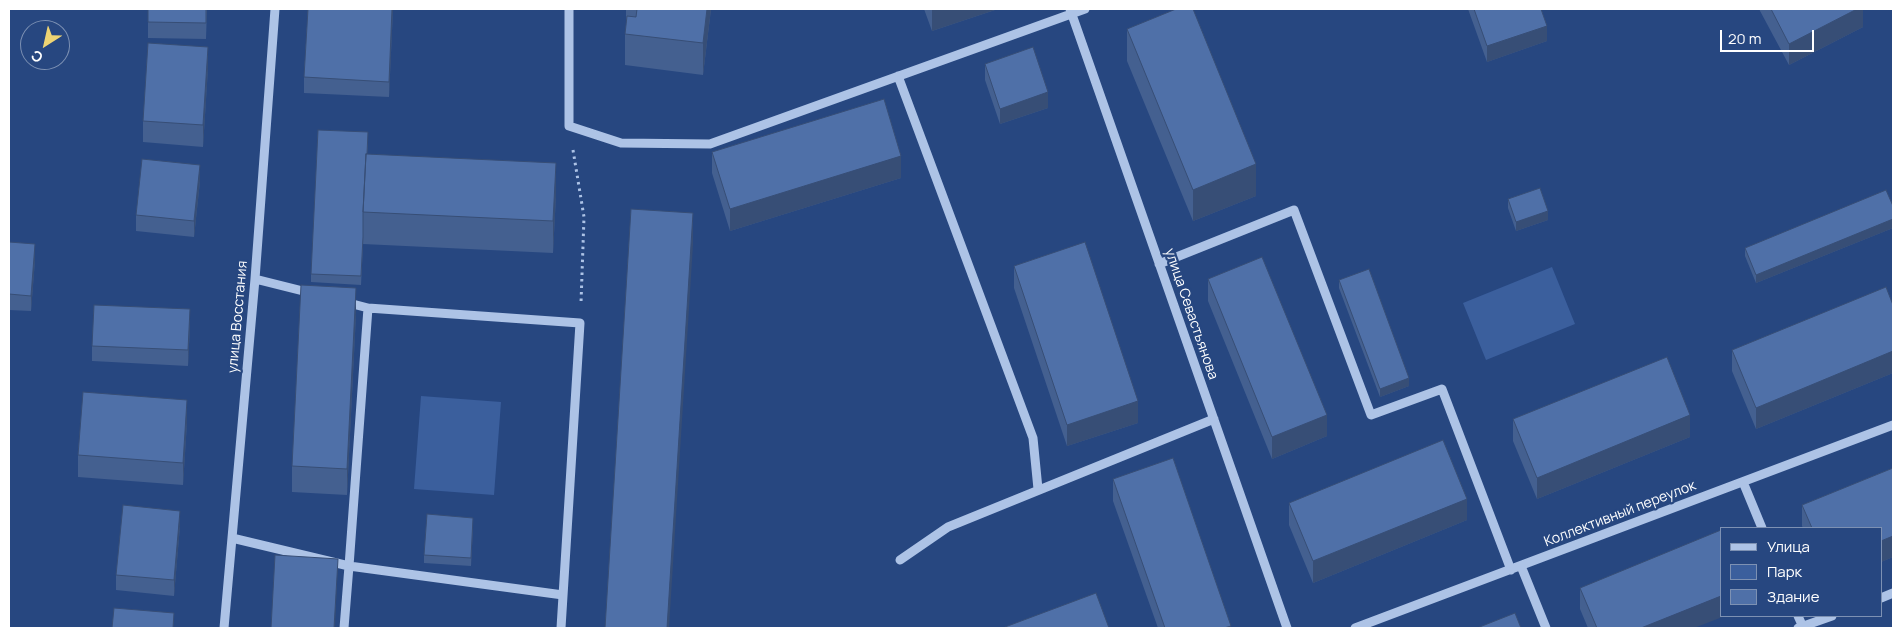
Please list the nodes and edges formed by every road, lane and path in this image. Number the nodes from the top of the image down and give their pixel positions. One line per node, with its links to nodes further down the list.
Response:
1 (275, 9): 8 (street, улица Восстания)
2 (569, 9): 6 (street)
3 (1085, 9): 4 (street)
4 (1071, 12): 5 (street); 7 (street, улица Севастьянова)
5 (898, 76): 6 (street); 16 (street)
6 (569, 126): 12 (path)
7 (1159, 264): 13 (street, улица Севастьянова); 22 (street)
8 (255, 279): 9 (street); 18 (street, улица Восстания)
9 (321, 296)
10 (340, 301): 11 (street)
11 (368, 308): 12 (street); 20 (street)
12 (580, 323): 23 (street)
13 (1214, 419): 16 (street); 29 (street, улица Севастьянова)
14 (1893, 425): 15 (street, Коллективный переулок)
15 (1743, 482): 17 (street); 21 (street, Коллективный переулок)
16 (1038, 489): 19 (street)
17 (1762, 527)
18 (232, 538): 20 (street); 26 (street, улица Восстания)
19 (900, 560)
20 (349, 566): 23 (street); 27 (street)
21 (1521, 566): 22 (street, Коллективный переулок); 31 (street)
22 (1511, 570): 30 (street, Коллективный переулок)
23 (563, 595): 28 (street)
24 (1829, 617): 25 (street)
25 (1800, 627)
26 (224, 628)
27 (344, 628)
28 (561, 628)
29 (1287, 628)
30 (1356, 628)
31 (1546, 628)

